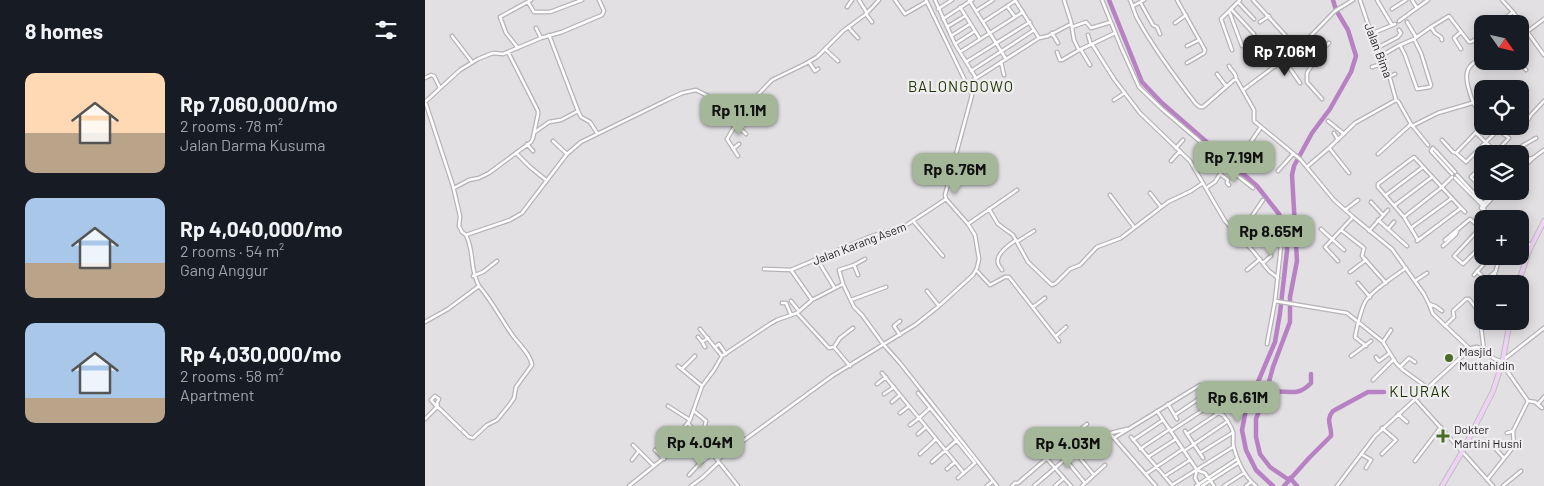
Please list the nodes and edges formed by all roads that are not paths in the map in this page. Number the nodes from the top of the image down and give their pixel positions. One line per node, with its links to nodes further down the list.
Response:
1 (531, 0): 28 (street)
2 (582, 0): 28 (street)
3 (599, 0): 75 (street)
4 (852, 0): 31 (street)
5 (859, 0): 40 (street)
6 (879, 0): 40 (street)
7 (895, 0): 25 (street)
8 (935, 0): 32 (street)
9 (952, 0): 32 (street)
10 (970, 0): 33 (street); 37 (street)
11 (993, 0): 37 (street)
12 (1015, 0): 29 (street); 38 (street)
13 (1064, 0): 59 (street)
14 (1103, 0): 54 (street)
15 (1130, 0): 30 (street)
16 (1177, 0): 41 (street)
17 (1253, 0): 45 (street)
18 (1353, 0): 80 (street)
19 (1361, 0): 74 (street, Jalan Bima)
20 (1377, 0): 74 (street)
21 (1406, 0): 35 (street)
22 (1411, 0): 34 (street)
23 (1428, 0): 34 (street)
24 (1502, 0): 39 (street)
25 (926, 1): 136 (street)
26 (1143, 1): 30 (street); 72 (street)
27 (1239, 1): 36 (street); 48 (street)
28 (528, 2): 98 (street)
29 (1007, 6): 46 (street); 52 (street)
30 (1133, 6): 138 (street)
31 (847, 7)
32 (938, 8): 47 (street)
33 (960, 8): 44 (street); 47 (street)
34 (1417, 8): 50 (street)
35 (1392, 9)
36 (1230, 10): 73 (street); 96 (street); 104 (street)
37 (976, 11): 52 (street)
38 (1023, 12): 46 (street); 53 (street)
39 (1513, 12): 42 (street); 43 (street)
40 (867, 14): 51 (street); 60 (street)
41 (1186, 15): 55 (street); 87 (street)
42 (1509, 15)
43 (1515, 15)
44 (965, 16): 58 (street); 63 (street)
45 (1269, 16): 56 (street); 99 (street)
46 (1015, 17): 69 (street)
47 (943, 19): 63 (street)
48 (1254, 19)
49 (1544, 19): 66 (street)
50 (1399, 21)
51 (872, 22)
52 (983, 22): 69 (street)
53 (1030, 22): 64 (street); 90 (street)
54 (1111, 22): 59 (street); 70 (street)
55 (1175, 22)
56 (1260, 22)
57 (1407, 22): 84 (street)
58 (970, 24): 67 (street); 79 (street)
59 (1072, 25): 71 (street); 103 (street)
60 (848, 27): 82 (street); 101 (street)
61 (1431, 27): 68 (street); 84 (street); 88 (street)
62 (537, 28): 81 (street)
63 (947, 28): 79 (street)
64 (1034, 30): 83 (street); 105 (street)
65 (1399, 30): 85 (street)
66 (1529, 30)
67 (975, 31): 86 (street); 93 (street)
68 (1461, 32): 89 (street); 102 (street)
69 (990, 33): 86 (street); 90 (street)
70 (1115, 33): 94 (street); 194 (street)
71 (1052, 34): 83 (street); 91 (street)
72 (1160, 34)
73 (1254, 34)
74 (1371, 34): 100 (street, Jalan Bima)
75 (549, 35): 81 (street); 148 (street)
76 (1088, 35): 94 (street)
77 (1529, 35): 111 (street)
78 (452, 36): 116 (street)
79 (951, 36): 93 (street)
80 (1310, 36): 99 (street); 110 (street)
81 (541, 38): 98 (street)
82 (858, 38)
83 (1039, 38): 113 (street)
84 (1415, 38): 97 (street); 97 (street)
85 (1394, 39): 97 (street); 100 (street)
86 (980, 40): 107 (street)
87 (1199, 40): 95 (street); 121 (street)
88 (1442, 40)
89 (1474, 41)
90 (997, 43): 105 (street); 118 (street)
91 (1058, 43)
92 (1329, 43): 110 (street)
93 (955, 44): 107 (street)
94 (1092, 44): 103 (street); 141 (street)
95 (1187, 46)
96 (1242, 46)
97 (1399, 46): 112 (street)
98 (518, 48): 106 (street)
99 (1298, 48): 122 (street); 142 (street)
100 (1377, 48): 112 (street, Jalan Bima)
101 (825, 49): 115 (street); 117 (street)
102 (1461, 49)
103 (1080, 50): 108 (street); 124 (street)
104 (1232, 50)
105 (1001, 51): 113 (street); 128 (street)
106 (508, 52): 116 (street); 155 (street)
107 (960, 52): 118 (street)
108 (1057, 52)
109 (1265, 52): 122 (street)
110 (1322, 54): 114 (street)
111 (1544, 55)
112 (1381, 56): 123 (street, Jalan Bima)
113 (1006, 59): 119 (street)
114 (1313, 60)
115 (838, 61)
116 (472, 62): 139 (street)
117 (809, 62): 127 (street); 149 (street)
118 (966, 62): 128 (street)
119 (1001, 62): 131 (street); 134 (street)
120 (1474, 62): 147 (street)
121 (1187, 63)
122 (1280, 63): 137 (street); 140 (street)
123 (1385, 63): 126 (street); 132 (street, Jalan Bima)
124 (1091, 65)
125 (1229, 66): 135 (street)
126 (1372, 67)
127 (818, 69)
128 (971, 70): 134 (street)
129 (1217, 74): 138 (street)
130 (1395, 74): 132 (street)
131 (1004, 75)
132 (1389, 77): 144 (street, Jalan Bima)
133 (425, 78): 139 (street)
134 (976, 78): 136 (street)
135 (1236, 80): 138 (street); 140 (street)
136 (969, 82): 214 (street)
137 (1301, 83)
138 (1225, 86)
139 (440, 88): 145 (street)
140 (1243, 90): 154 (street)
141 (1124, 93): 143 (street); 175 (street)
142 (1322, 99)
143 (1114, 100)
144 (1396, 100): 153 (street, Jalan Bima); 159 (street)
145 (425, 101): 204 (street)
146 (1544, 101): 150 (street)
147 (1472, 103): 153 (street)
148 (578, 111): 155 (street); 156 (street)
149 (741, 116): 152 (street); 156 (street)
150 (1529, 118)
151 (1328, 121): 159 (street)
152 (736, 125): 158 (street); 177 (street)
153 (1412, 125): 171 (street, Jalan Bima); 186 (street)
154 (1261, 128): 168 (street); 188 (street)
155 (534, 132): 169 (street)
156 (597, 133): 185 (street)
157 (1334, 133): 164 (street)
158 (746, 134)
159 (1344, 134): 164 (street)
160 (1474, 135): 184 (street)
161 (1478, 135): 167 (street)
162 (1536, 138): 174 (street)
163 (1183, 140): 175 (street)
164 (1338, 140): 176 (street)
165 (1442, 140): 184 (street)
166 (553, 141): 185 (street)
167 (1486, 142): 172 (street); 173 (street); 184 (street)
168 (1250, 143): 178 (street); 193 (street)
169 (527, 144): 180 (street); 183 (street)
170 (739, 144): 177 (street)
171 (1428, 145)
172 (1489, 145)
173 (1502, 145)
174 (1524, 145)
175 (1176, 148): 181 (street)
176 (1329, 148): 196 (street); 198 (street)
177 (733, 149): 189 (street)
178 (1260, 150)
179 (1544, 150): 191 (street)
180 (533, 151)
181 (1180, 151): 192 (street); 203 (street)
182 (1410, 152): 190 (street)
183 (516, 153): 202 (street); 204 (street)
184 (1456, 153)
185 (567, 154): 202 (street)
186 (1378, 154)
187 (1437, 154): 200 (street)
188 (1295, 155): 196 (street); 197 (street)
189 (738, 156)
190 (1415, 157): 195 (street); 212 (street)
191 (1529, 159)
192 (1171, 161)
193 (1258, 163)
194 (1225, 166): 199 (street); 207 (street)
195 (1423, 166): 201 (street); 212 (street)
196 (1307, 167): 224 (street)
197 (1278, 171)
198 (1349, 173)
199 (1220, 174): 205 (street); 206 (street)
200 (1454, 175): 208 (street); 220 (street)
201 (1432, 177): 208 (street); 219 (street)
202 (547, 181): 244 (street)
203 (1203, 183): 206 (street); 221 (street)
204 (453, 184): 244 (street)
205 (1229, 185)
206 (1205, 188): 245 (street)
207 (1253, 188)
208 (1442, 188): 213 (street); 229 (street)
209 (1017, 190): 223 (street)
210 (1150, 193): 221 (street)
211 (1110, 195): 237 (street)
212 (1386, 196): 219 (street)
213 (1451, 198): 222 (street); 238 (street)
214 (946, 199): 233 (street, Jalan Karang Asem); 235 (street)
215 (1263, 200): 245 (street)
216 (1358, 200): 224 (street)
217 (1489, 200): 220 (street)
218 (1371, 202): 228 (street)
219 (1395, 206): 229 (street)
220 (1483, 206): 226 (street)
221 (1161, 207): 237 (street)
222 (1461, 208): 227 (street); 238 (street)
223 (989, 209): 235 (street); 250 (street)
224 (1345, 210): 230 (street)
225 (1388, 210): 228 (street)
226 (1481, 210)
227 (1465, 212)
228 (1383, 215): 231 (street)
229 (1403, 216): 238 (street)
230 (1353, 217): 241 (street); 243 (street)
231 (1378, 220): 240 (street); 243 (street)
232 (1544, 221): 252 (main road)
233 (914, 222): 258 (street); 261 (street, Jalan Karang Asem)
234 (1394, 222): 240 (street)
235 (969, 223): 276 (street)
236 (1474, 223): 251 (street)
237 (1134, 227): 250 (street)
238 (1411, 228)
239 (1321, 229): 249 (street)
240 (1388, 229): 253 (street)
241 (1341, 230): 249 (street); 263 (street)
242 (1033, 231): 250 (street)
243 (1369, 231): 270 (street)
244 (466, 235): 285 (street)
245 (1237, 235): 262 (street)
246 (1474, 235): 257 (street)
247 (1442, 236): 251 (street)
248 (1282, 237): 286 (street)
249 (1332, 240): 255 (street); 264 (street)
250 (1017, 241): 273 (street)
251 (1446, 241): 254 (street)
252 (1531, 245): 256 (main road)
253 (1407, 246)
254 (1443, 246)
255 (1343, 250)
256 (1529, 251)
257 (1474, 253)
258 (943, 256)
259 (1271, 256): 266 (street)
260 (865, 258): 267 (street)
261 (817, 259): 272 (street, Jalan Karang Asem); 292 (street)
262 (1260, 259): 266 (street); 274 (street)
263 (1366, 260): 278 (street); 289 (street)
264 (1337, 261)
265 (497, 262): 285 (street)
266 (1263, 264): 286 (street)
267 (854, 265): 280 (street); 290 (street)
268 (1483, 265): 277 (street)
269 (1497, 265): 275 (street)
270 (1406, 268): 287 (street); 289 (street)
271 (764, 269): 272 (street, Jalan Karang Asem)
272 (791, 270): 297 (street)
273 (1002, 270)
274 (1247, 270)
275 (1496, 270): 283 (street); 284 (street)
276 (978, 271): 303 (street); 304 (street)
277 (1477, 271): 281 (street); 282 (street)
278 (1350, 272)
279 (1427, 273): 287 (street)
280 (858, 274)
281 (1473, 275)
282 (1481, 275)
283 (1491, 275)
284 (1494, 275)
285 (473, 276): 291 (street)
286 (1278, 278): 300 (street)
287 (1415, 281): 302 (street)
288 (1358, 283): 295 (street)
289 (1386, 283): 295 (street)
290 (843, 284): 292 (street); 298 (street)
291 (479, 286): 309 (street); 376 (street)
292 (834, 287): 297 (street)
293 (886, 287): 298 (street)
294 (927, 290): 303 (street)
295 (1370, 296): 310 (street)
296 (1045, 298): 304 (street)
297 (812, 300): 306 (street)
298 (851, 300): 327 (street)
299 (791, 301): 306 (street)
300 (1276, 301): 310 (street); 326 (street)
301 (782, 303): 307 (street)
302 (1429, 304): 305 (street); 311 (street)
303 (939, 306): 318 (street)
304 (1033, 307): 319 (street)
305 (1442, 311)
306 (798, 312): 307 (street); 331 (street)
307 (791, 315): 335 (street)
308 (900, 321): 318 (street)
309 (425, 322)
310 (1358, 322): 325 (street); 329 (street)
311 (1445, 326): 332 (street); 333 (street)
312 (1066, 327): 319 (street)
313 (853, 328): 331 (street)
314 (1544, 328): 342 (street)
315 (700, 329): 321 (street)
316 (1391, 330): 325 (street)
317 (1508, 330): 342 (main road)
318 (900, 335): 327 (street)
319 (1056, 336): 322 (street)
320 (698, 337): 324 (street)
321 (708, 338): 324 (street); 328 (street)
322 (1059, 341)
323 (1371, 341): 329 (street)
324 (702, 342): 330 (street)
325 (1383, 342): 334 (street)
326 (1267, 344)
327 (884, 345): 344 (street); 400 (street)
328 (715, 346): 335 (street); 337 (street)
329 (1366, 346): 338 (street)
330 (705, 347)
331 (835, 347): 344 (street)
332 (1469, 349): 333 (street); 353 (street)
333 (1484, 350): 342 (street)
334 (1390, 353): 339 (street); 340 (street)
335 (726, 354): 337 (street)
336 (695, 356): 346 (street)
337 (722, 356): 351 (street)
338 (1351, 356)
339 (1375, 357)
340 (1394, 359): 345 (street); 349 (street)
341 (1415, 362): 345 (street)
342 (1502, 363): 360 (street); 413 (main road)
343 (678, 366): 346 (street)
344 (850, 366): 429 (street)
345 (1400, 367): 353 (street)
346 (682, 369): 351 (street)
347 (882, 373): 348 (street)
348 (886, 377): 350 (street); 352 (street)
349 (1373, 380)
350 (877, 384)
351 (702, 386): 369 (street)
352 (894, 387): 355 (street); 357 (street)
353 (1428, 388): 359 (street)
354 (918, 393): 367 (street)
355 (884, 394)
356 (1206, 394): 362 (street); 366 (street); 372 (street)
357 (900, 395): 361 (street); 365 (street)
358 (1544, 397): 363 (street)
359 (1415, 399): 374 (street); 386 (street)
360 (1531, 401): 363 (street); 391 (street)
361 (892, 402)
362 (1168, 404): 370 (street); 372 (street)
363 (1538, 404): 368 (street)
364 (668, 406): 380 (street)
365 (909, 406): 371 (street); 375 (street)
366 (1209, 406): 373 (street); 389 (street)
367 (930, 408): 375 (street); 400 (street)
368 (1542, 408)
369 (694, 411): 380 (street); 387 (street)
370 (1157, 411): 378 (street); 388 (street)
371 (900, 413)
372 (1175, 414): 377 (street)
373 (1219, 414): 379 (street); 396 (street)
374 (1398, 414): 381 (street); 385 (street)
375 (919, 418): 383 (street); 384 (street)
376 (425, 419)
377 (1177, 419)
378 (1163, 420): 389 (street); 407 (street)
379 (1228, 421): 392 (street); 403 (street)
380 (689, 422): 394 (street); 405 (street)
381 (1407, 422)
382 (1087, 424): 424 (street)
383 (910, 425)
384 (926, 427): 395 (street); 399 (street)
385 (1383, 428): 418 (street); 419 (street)
386 (1441, 428): 413 (street); 428 (street)
387 (704, 429)
388 (1128, 429): 398 (street); 398 (street)
389 (1170, 430): 401 (street); 407 (street)
390 (1185, 431): 396 (street)
391 (1513, 431): 393 (street); 422 (street)
392 (1233, 432): 406 (street); 414 (street)
393 (1507, 433)
394 (679, 434): 415 (street); 423 (street)
395 (918, 434)
396 (1187, 434): 403 (street)
397 (1090, 438): 412 (street)
398 (1114, 438): 446 (street)
399 (937, 439): 409 (street); 417 (street)
400 (958, 439): 409 (street); 433 (street)
401 (1176, 439): 410 (street); 420 (street)
402 (1499, 442): 422 (street)
403 (1193, 444): 410 (street); 414 (street)
404 (633, 445): 411 (street)
405 (706, 445): 415 (street); 416 (street)
406 (1233, 447): 430 (street); 441 (street)
407 (1140, 449): 420 (street)
408 (655, 450): 423 (street)
409 (945, 450): 431 (street); 432 (street)
410 (1183, 450): 427 (street); 437 (street)
411 (639, 451): 425 (street); 435 (street)
412 (1075, 452): 426 (street); 447 (street)
413 (1462, 452): 453 (street); 475 (main road)
414 (1200, 453): 421 (street)
415 (693, 454): 434 (street)
416 (713, 454): 429 (street); 434 (street)
417 (920, 454)
418 (1361, 454): 439 (street); 474 (street)
419 (1382, 454)
420 (1148, 458): 437 (street)
421 (1203, 458)
422 (1504, 458): 453 (street)
423 (664, 459): 435 (street)
424 (1047, 459): 438 (street); 462 (street)
425 (632, 460)
426 (1066, 460): 438 (street); 456 (street)
427 (1190, 460): 441 (street); 448 (street)
428 (1415, 460)
429 (718, 461): 458 (street); 459 (street)
430 (1238, 461): 444 (street); 451 (street)
431 (932, 462)
432 (955, 462): 440 (street); 443 (street)
433 (977, 462): 443 (street); 452 (street)
434 (700, 463): 445 (street)
435 (654, 466): 457 (street)
436 (1105, 466): 447 (street)
437 (1156, 466): 446 (street); 448 (street)
438 (1056, 468): 450 (street); 463 (street)
439 (1366, 468)
440 (947, 469)
441 (1197, 470): 451 (street); 468 (street); 469 (street)
442 (1521, 470): 477 (street)
443 (964, 473): 449 (street)
444 (1244, 473): 455 (street); 471 (street)
445 (689, 474)
446 (1146, 474): 467 (street)
447 (1094, 475): 456 (street)
448 (1165, 476): 468 (street)
449 (958, 478)
450 (1064, 478): 464 (street); 465 (street)
451 (1209, 479): 469 (street); 470 (street)
452 (993, 480): 460 (street); 461 (street)
453 (1488, 481): 476 (street)
454 (1499, 481): 477 (street)
455 (1251, 482): 472 (street); 473 (street)
456 (1085, 483): 466 (street)
457 (629, 486)
458 (691, 486)
459 (738, 486)
460 (987, 486)
461 (997, 486)
462 (1012, 486)
463 (1034, 486)
464 (1056, 486)
465 (1071, 486)
466 (1082, 486)
467 (1156, 486)
468 (1173, 486)
469 (1199, 486)
470 (1214, 486)
471 (1224, 486)
472 (1246, 486)
473 (1256, 486)
474 (1337, 486)
475 (1442, 486)
476 (1493, 486)
477 (1503, 486)

